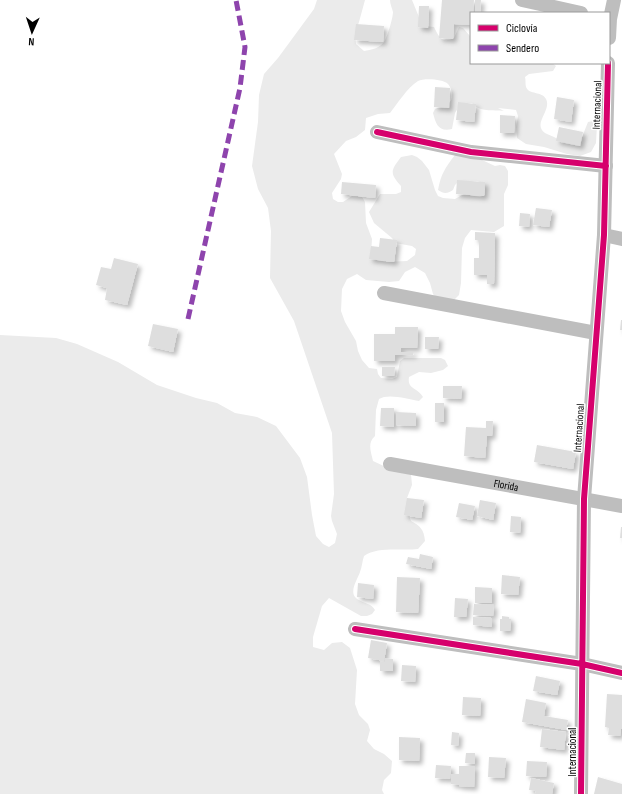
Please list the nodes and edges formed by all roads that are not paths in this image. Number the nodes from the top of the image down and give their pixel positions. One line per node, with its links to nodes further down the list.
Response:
1 (522, 0): 3 (street)
2 (614, 0): 4 (street)
3 (576, 12)
4 (610, 15)
5 (610, 19): 6 (street)
6 (622, 22)
7 (608, 64): 9 (street, Internacional)
8 (377, 132): 9 (street)
9 (606, 166): 10 (street, Internacional)
10 (604, 235): 11 (street); 13 (street, Internacional)
11 (622, 239)
12 (384, 293): 13 (street)
13 (596, 333): 15 (street, Internacional)
14 (390, 464): 15 (street, Florida)
15 (584, 499): 16 (street, Florida); 18 (street, Internacional)
16 (622, 506)
17 (355, 629): 18 (street)
18 (582, 664): 19 (street); 20 (street, Internacional)
19 (622, 673)
20 (581, 794)

